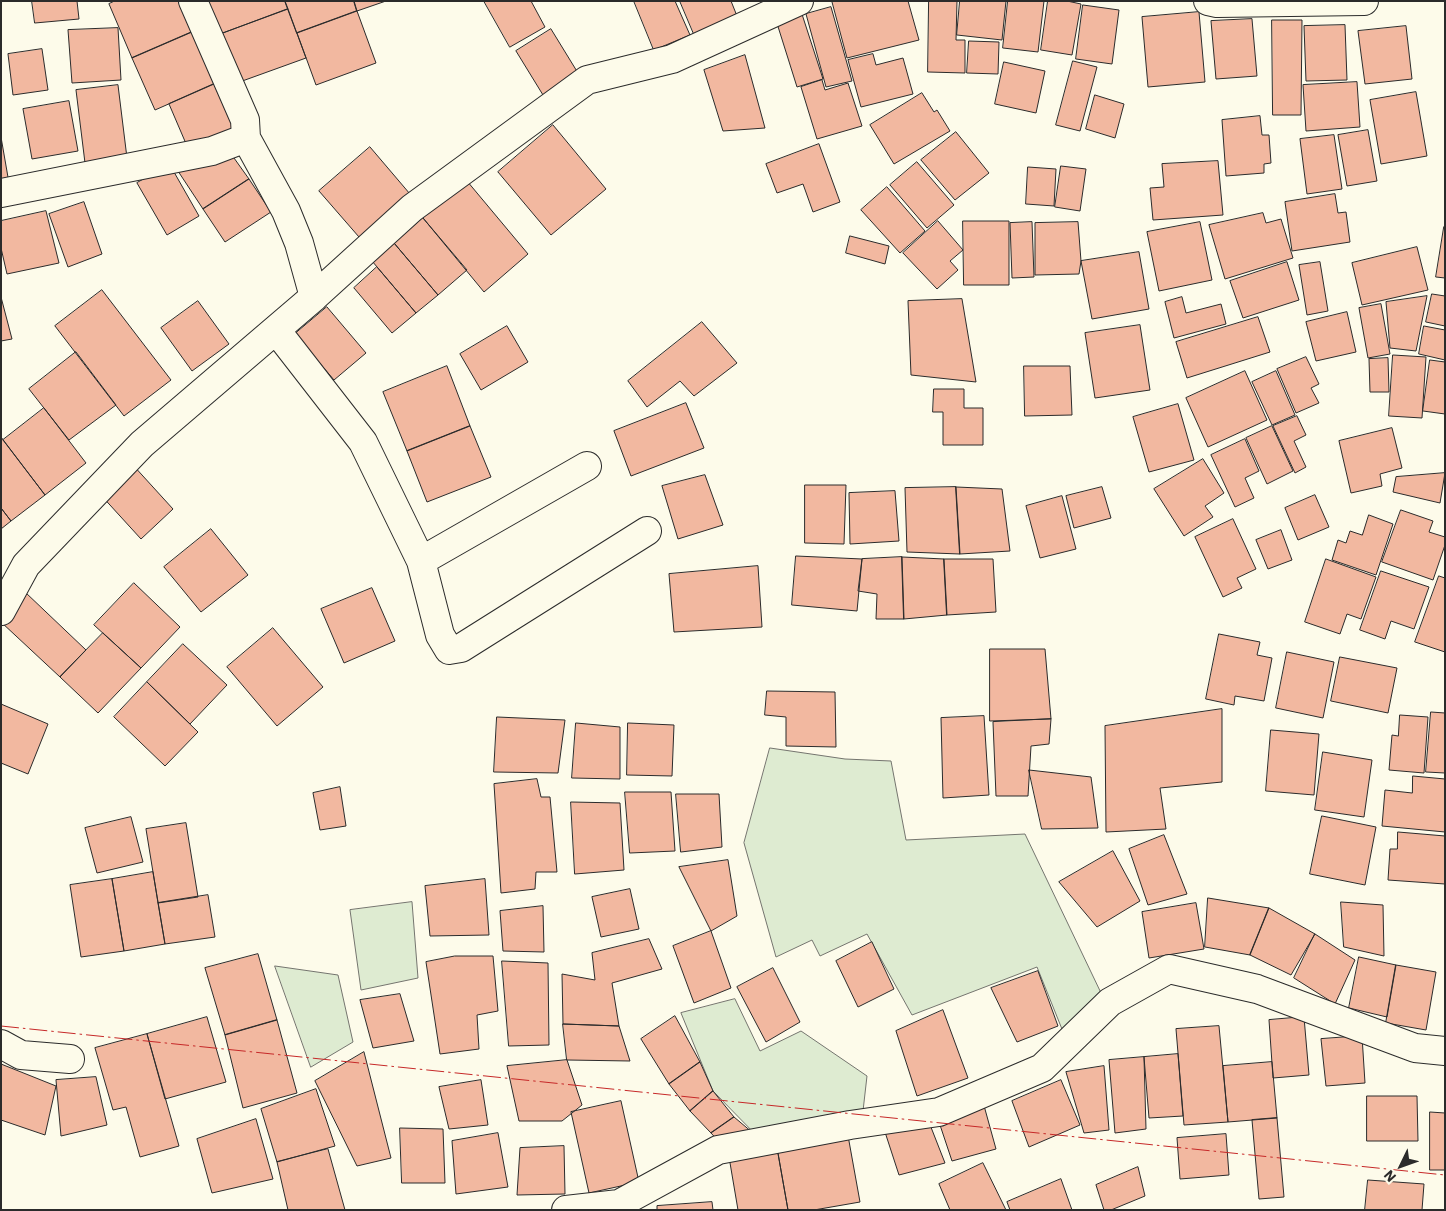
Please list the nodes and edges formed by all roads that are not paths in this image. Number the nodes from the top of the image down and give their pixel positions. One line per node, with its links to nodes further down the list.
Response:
1 (193, 1): 5 (street)
2 (799, 1): 7 (street)
3 (1208, 1): 4 (street)
4 (1364, 1)
5 (246, 138): 6 (street); 7 (street)
6 (1, 193)
7 (314, 297): 8 (street)
8 (276, 330): 11 (street); 12 (street)
9 (587, 466): 11 (street)
10 (647, 532): 11 (street)
11 (421, 561)
12 (1, 611)
13 (1, 1044): 15 (street)
14 (1445, 1051): 16 (street)
15 (70, 1059)
16 (566, 1210)

